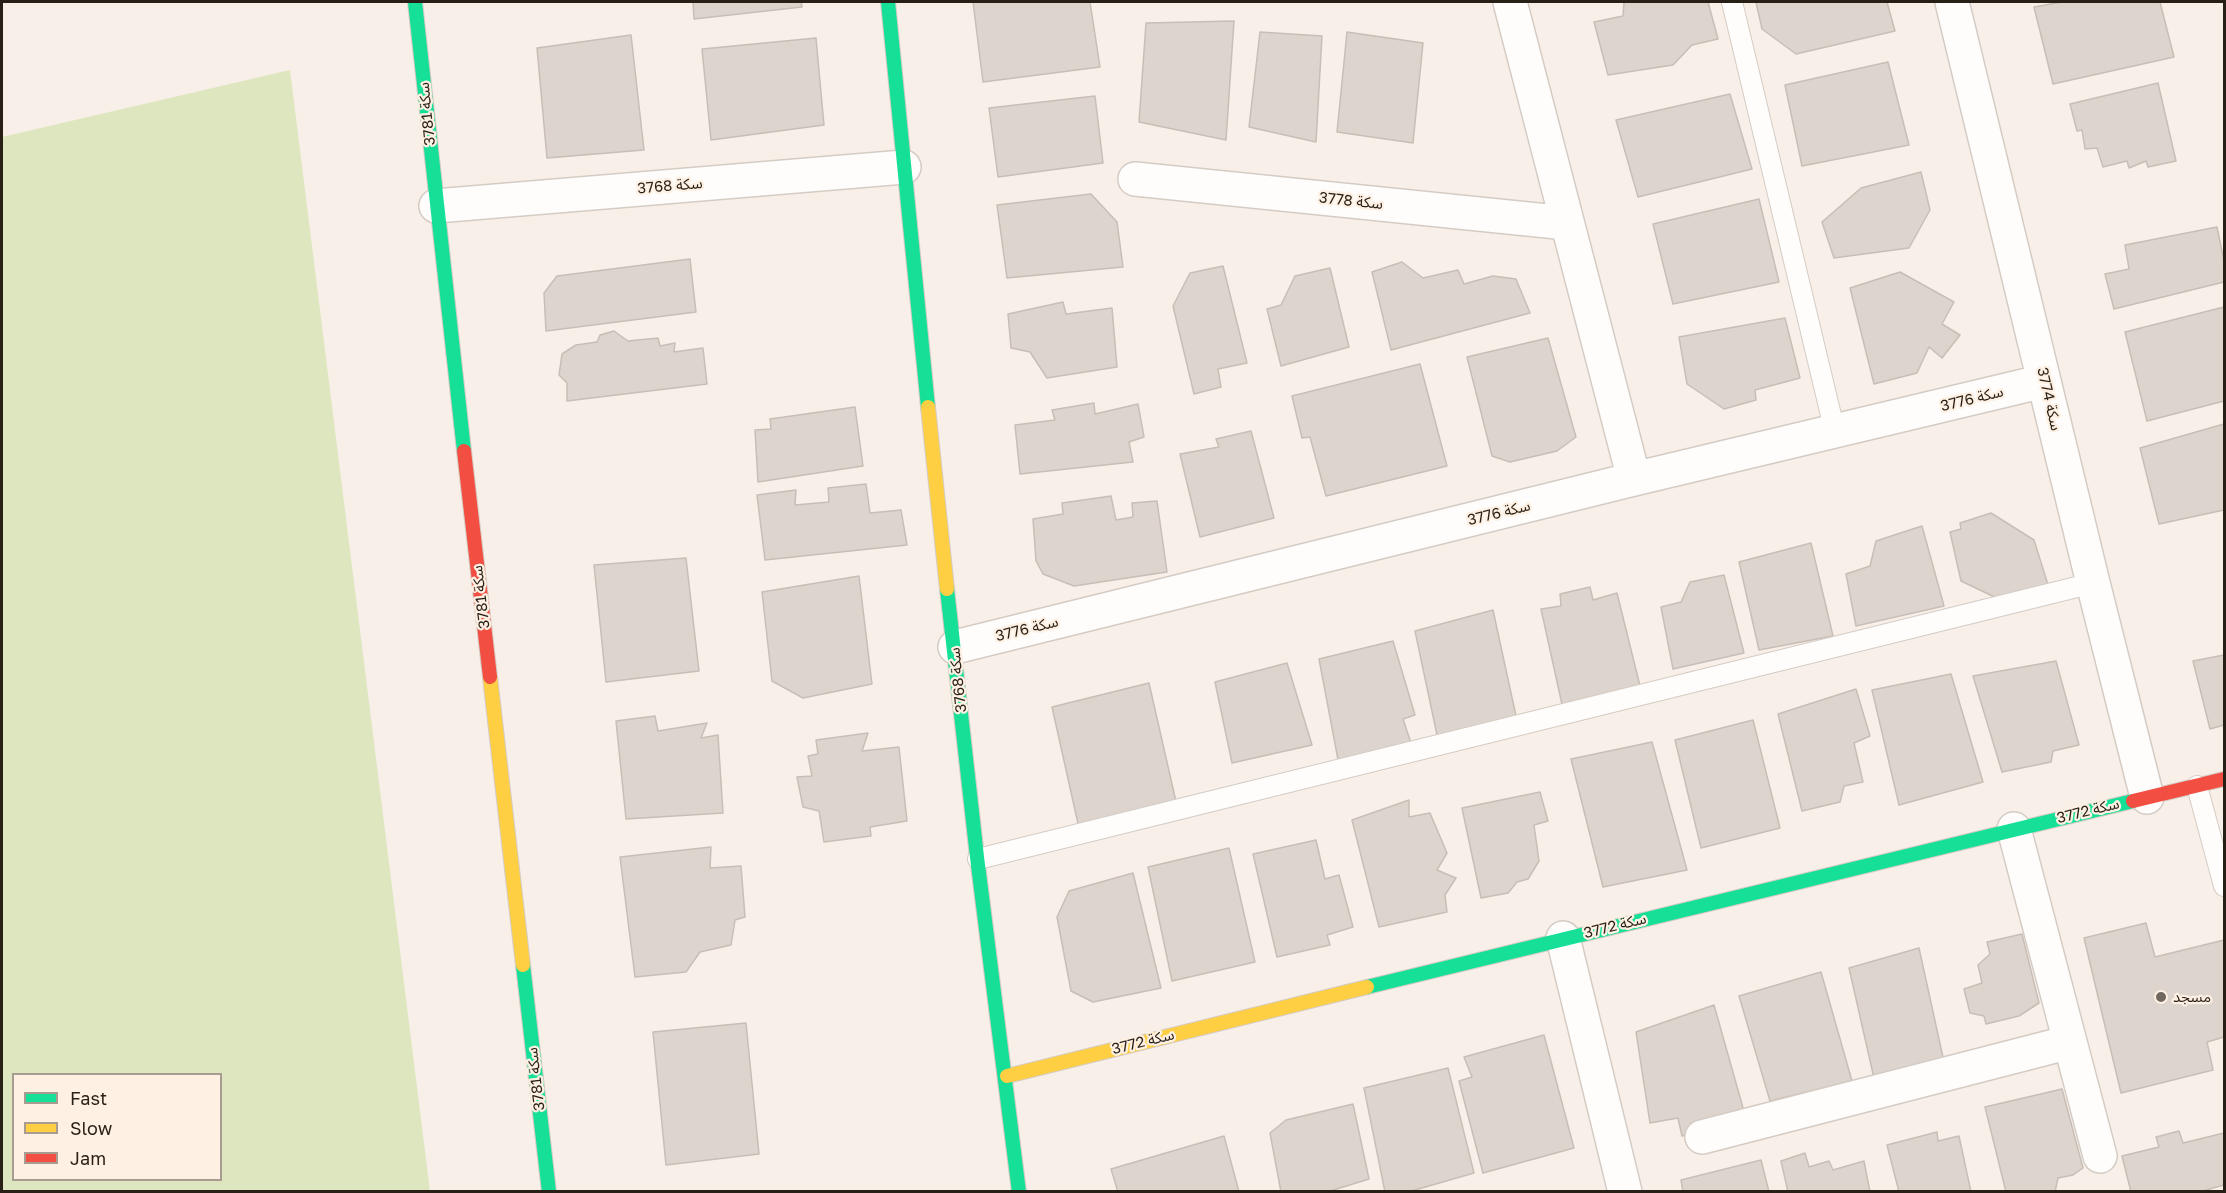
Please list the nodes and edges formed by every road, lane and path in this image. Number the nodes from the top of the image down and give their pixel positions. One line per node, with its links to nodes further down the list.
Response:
1 (415, 2): 8 (street, سكة 3781)
2 (888, 2): 6 (street, سكة 3768)
3 (1510, 2): 9 (street)
4 (1732, 2): 11 (lane)
5 (1952, 2): 10 (street, سكة 3774)
6 (904, 167): 8 (street, سكة 3768); 14 (street, سكة 3768)
7 (1136, 179): 9 (street, سكة 3778)
8 (436, 206): 27 (street, سكة 3781)
9 (1567, 223): 12 (street)
10 (2044, 381): 11 (street, سكة 3776); 13 (street, سكة 3774)
11 (1835, 432): 12 (street, سكة 3776)
12 (1634, 479): 14 (street, سكة 3776)
13 (2092, 583): 17 (street, سكة 3774); 20 (lane)
14 (955, 648): 20 (street, سكة 3768)
15 (2224, 779): 16 (street, سكة 3772)
16 (2197, 786): 17 (street, سكة 3772); 19 (lane)
17 (2147, 797): 18 (street, سكة 3772)
18 (2014, 829): 22 (street, سكة 3772); 23 (street)
19 (2221, 858): 21 (lane)
20 (978, 860): 24 (street, سكة 3768)
21 (2224, 886)
22 (1563, 938): 24 (street, سكة 3772); 29 (street)
23 (2070, 1042): 25 (street); 26 (street)
24 (1007, 1076): 28 (street, سكة 3768)
25 (1702, 1137)
26 (2100, 1155)
27 (549, 1191)
28 (1019, 1191)
29 (1625, 1191)

